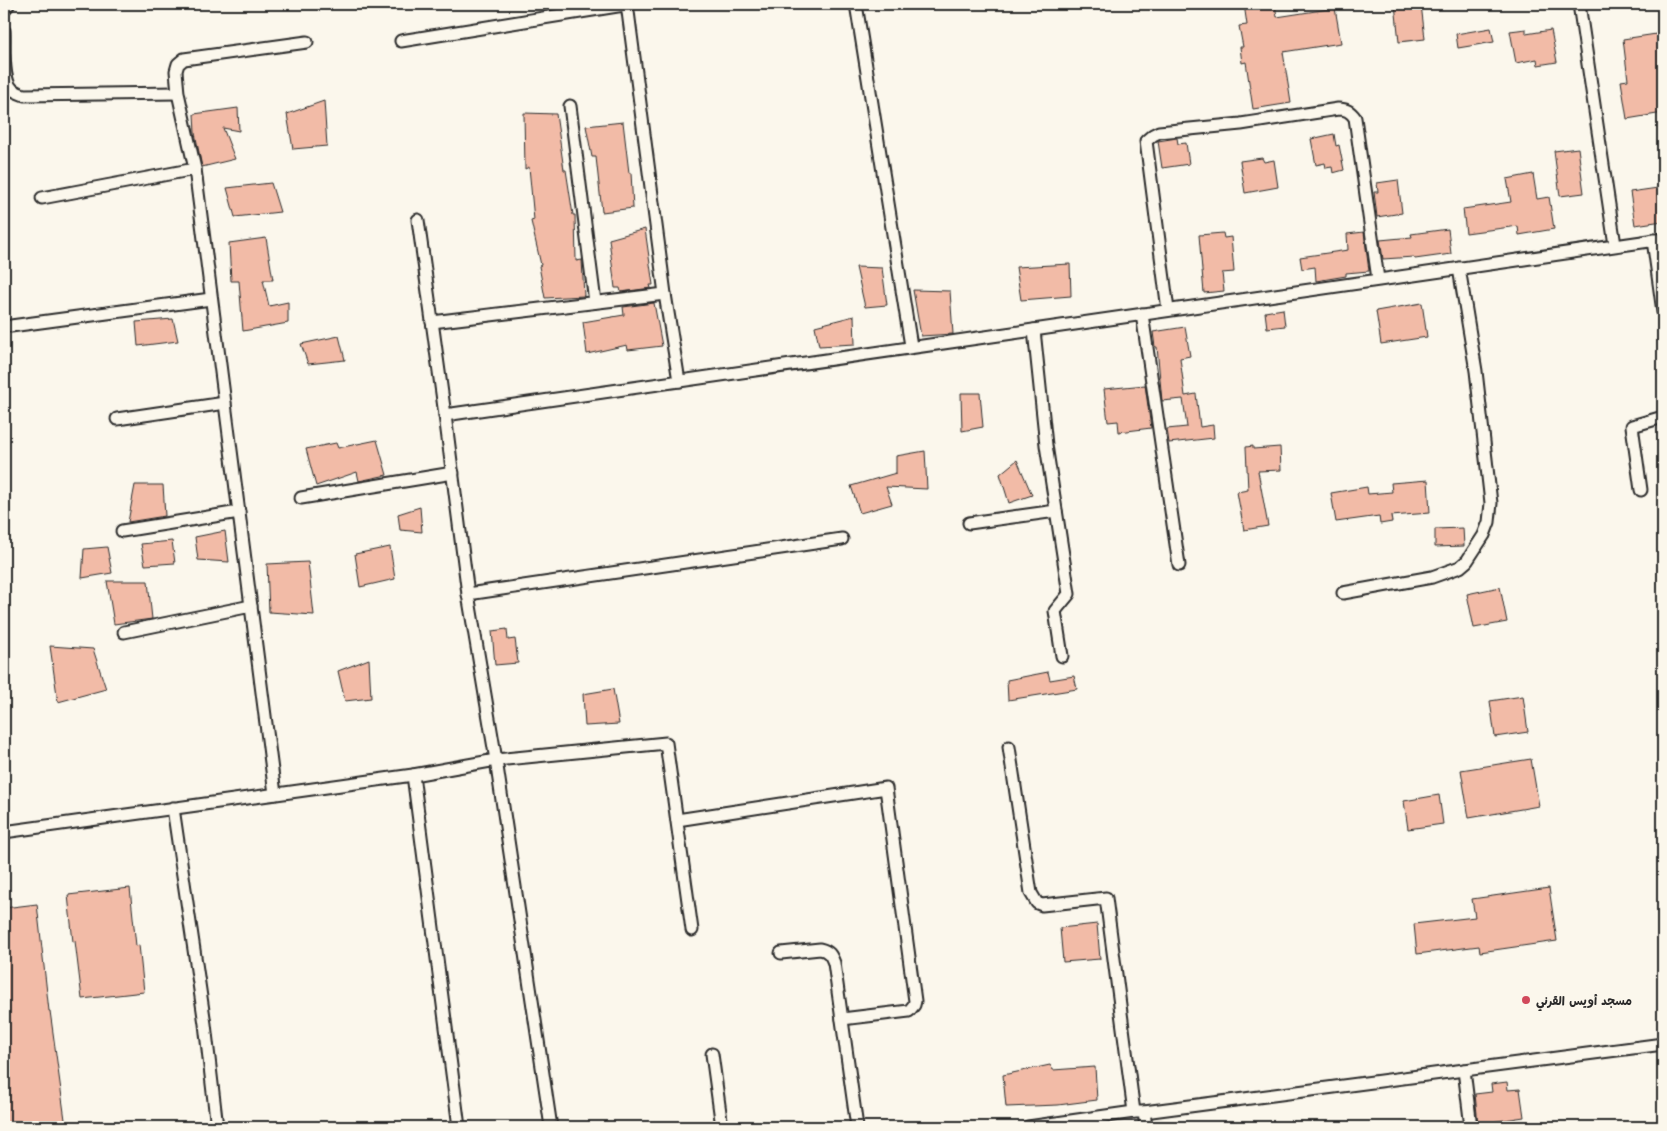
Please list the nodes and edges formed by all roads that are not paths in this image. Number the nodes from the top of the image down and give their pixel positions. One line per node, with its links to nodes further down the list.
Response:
1 (9, 4): 5 (street)
2 (629, 4): 7 (street); 18 (street)
3 (856, 4): 27 (street)
4 (1579, 4): 15 (street)
5 (4, 10)
6 (4, 31): 9 (street)
7 (401, 41)
8 (307, 42): 9 (street)
9 (178, 92): 11 (street)
10 (570, 106): 20 (street)
11 (195, 169): 12 (street); 19 (street)
12 (42, 198)
13 (418, 220): 24 (street)
14 (1658, 239): 15 (street); 22 (street)
15 (1615, 245): 16 (street)
16 (1459, 268): 17 (street); 42 (street)
17 (1378, 279): 21 (street); 21 (street)
18 (665, 294): 20 (street); 28 (street)
19 (211, 299): 25 (street); 29 (street)
20 (595, 302): 24 (street)
21 (1168, 310): 23 (street)
22 (1663, 312)
23 (1142, 314): 26 (street); 41 (street)
24 (432, 322): 30 (street)
25 (10, 326)
26 (1034, 330): 27 (street); 36 (street)
27 (911, 346): 28 (street)
28 (679, 381): 30 (street)
29 (225, 403): 32 (street); 37 (street)
30 (445, 415): 33 (street)
31 (1663, 417): 34 (street)
32 (117, 419)
33 (453, 474): 35 (street); 43 (street)
34 (1641, 490)
35 (301, 498)
36 (1056, 511): 38 (street); 46 (street)
37 (239, 512): 39 (street); 44 (street)
38 (968, 523)
39 (122, 531)
40 (842, 539): 43 (street)
41 (1179, 565)
42 (1343, 593)
43 (468, 594): 48 (street)
44 (251, 606): 45 (street); 50 (street)
45 (124, 632)
46 (1062, 656)
47 (1009, 747): 60 (street)
48 (496, 760): 49 (street); 52 (street); 63 (street)
49 (413, 775): 50 (street); 62 (street)
50 (275, 794): 51 (street)
51 (173, 808): 53 (street); 61 (street)
52 (677, 820): 54 (street); 56 (street)
53 (4, 832)
54 (692, 930)
55 (782, 953): 56 (street)
56 (842, 1019): 65 (street)
57 (1663, 1044): 59 (street)
58 (712, 1054): 64 (street)
59 (1464, 1070): 60 (street); 68 (street)
60 (1139, 1112): 66 (street); 67 (street)
61 (217, 1127)
62 (459, 1127)
63 (551, 1127)
64 (722, 1127)
65 (857, 1127)
66 (1028, 1127)
67 (1146, 1127)
68 (1471, 1127)

